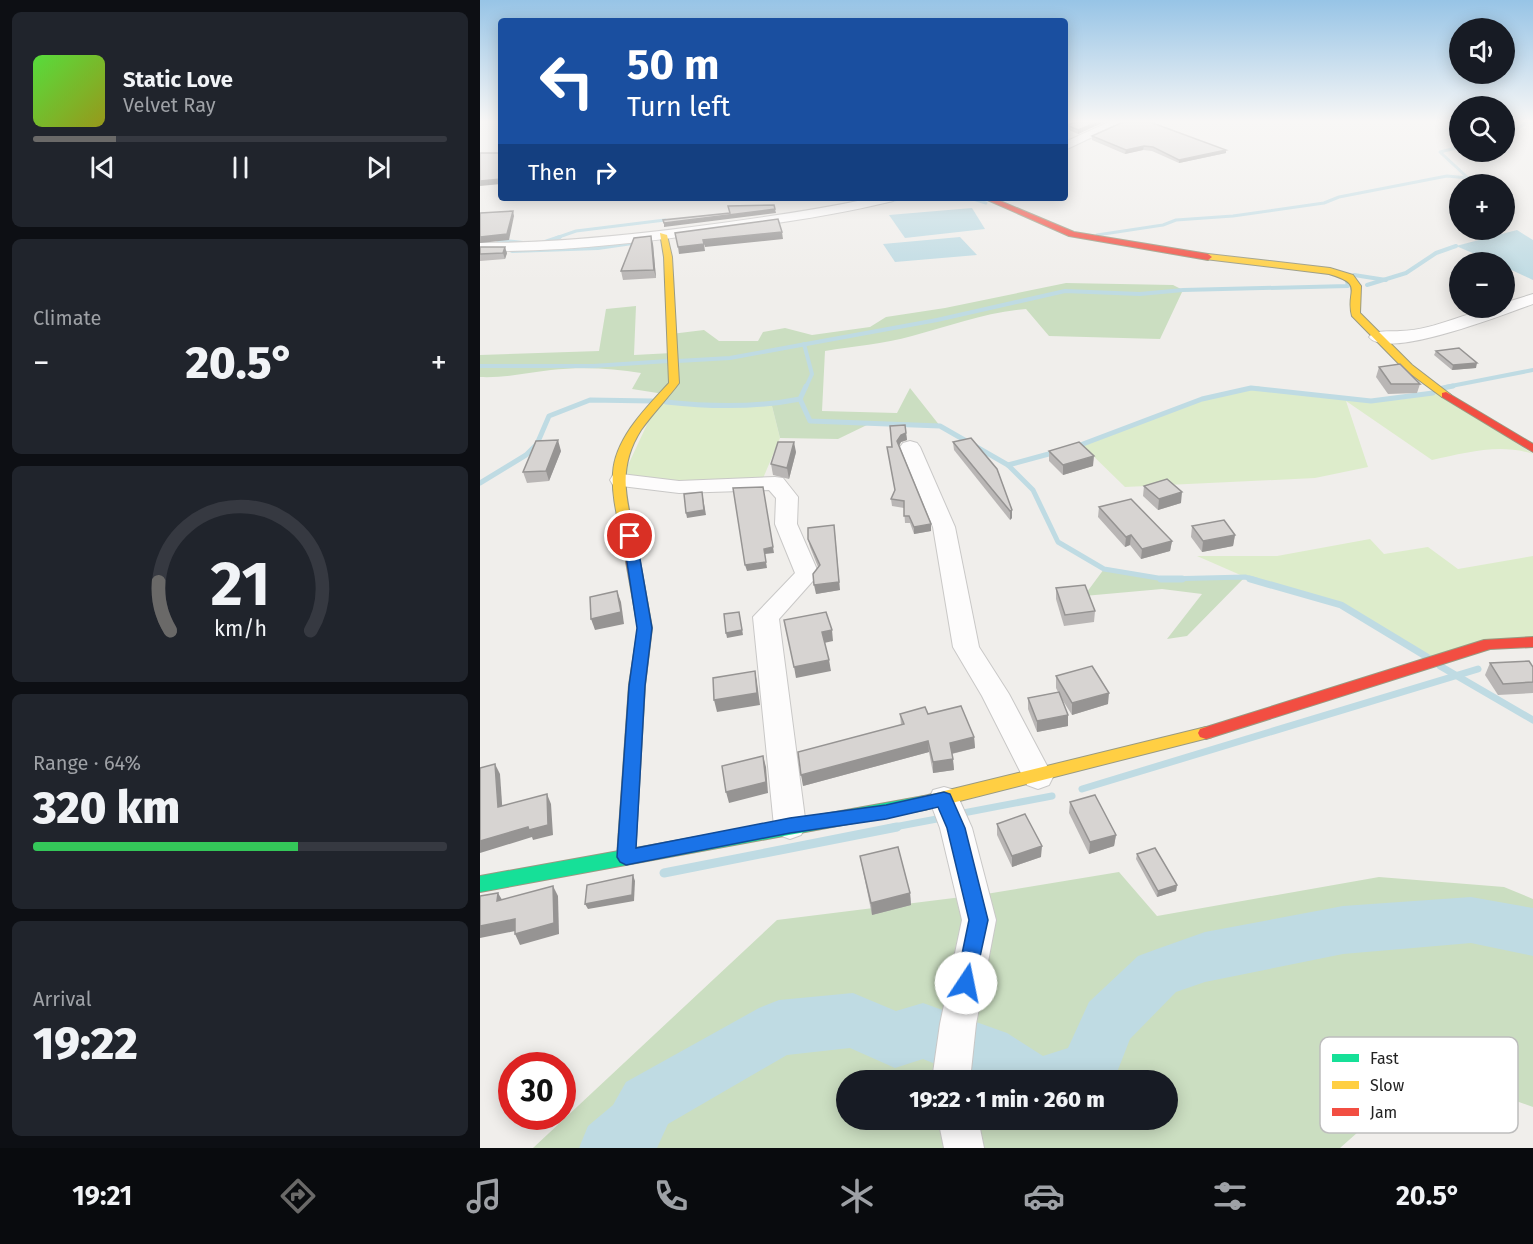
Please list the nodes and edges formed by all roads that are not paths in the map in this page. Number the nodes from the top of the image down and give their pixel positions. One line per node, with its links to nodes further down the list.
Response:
1 (870, 201): 3 (street)
2 (994, 201): 6 (street)
3 (663, 235): 4 (street); 9 (street)
4 (480, 247)
5 (1533, 298): 6 (street)
6 (1377, 337): 8 (street)
7 (910, 447): 11 (street)
8 (1533, 449)
9 (621, 480): 13 (street); 14 (street)
10 (1533, 642): 11 (street)
11 (1038, 777): 12 (street)
12 (944, 799): 13 (street); 16 (street)
13 (790, 826): 14 (street)
14 (626, 857): 15 (street)
15 (480, 884)
16 (952, 1070)
17 (960, 1130): 18 (street)
18 (964, 1148)

